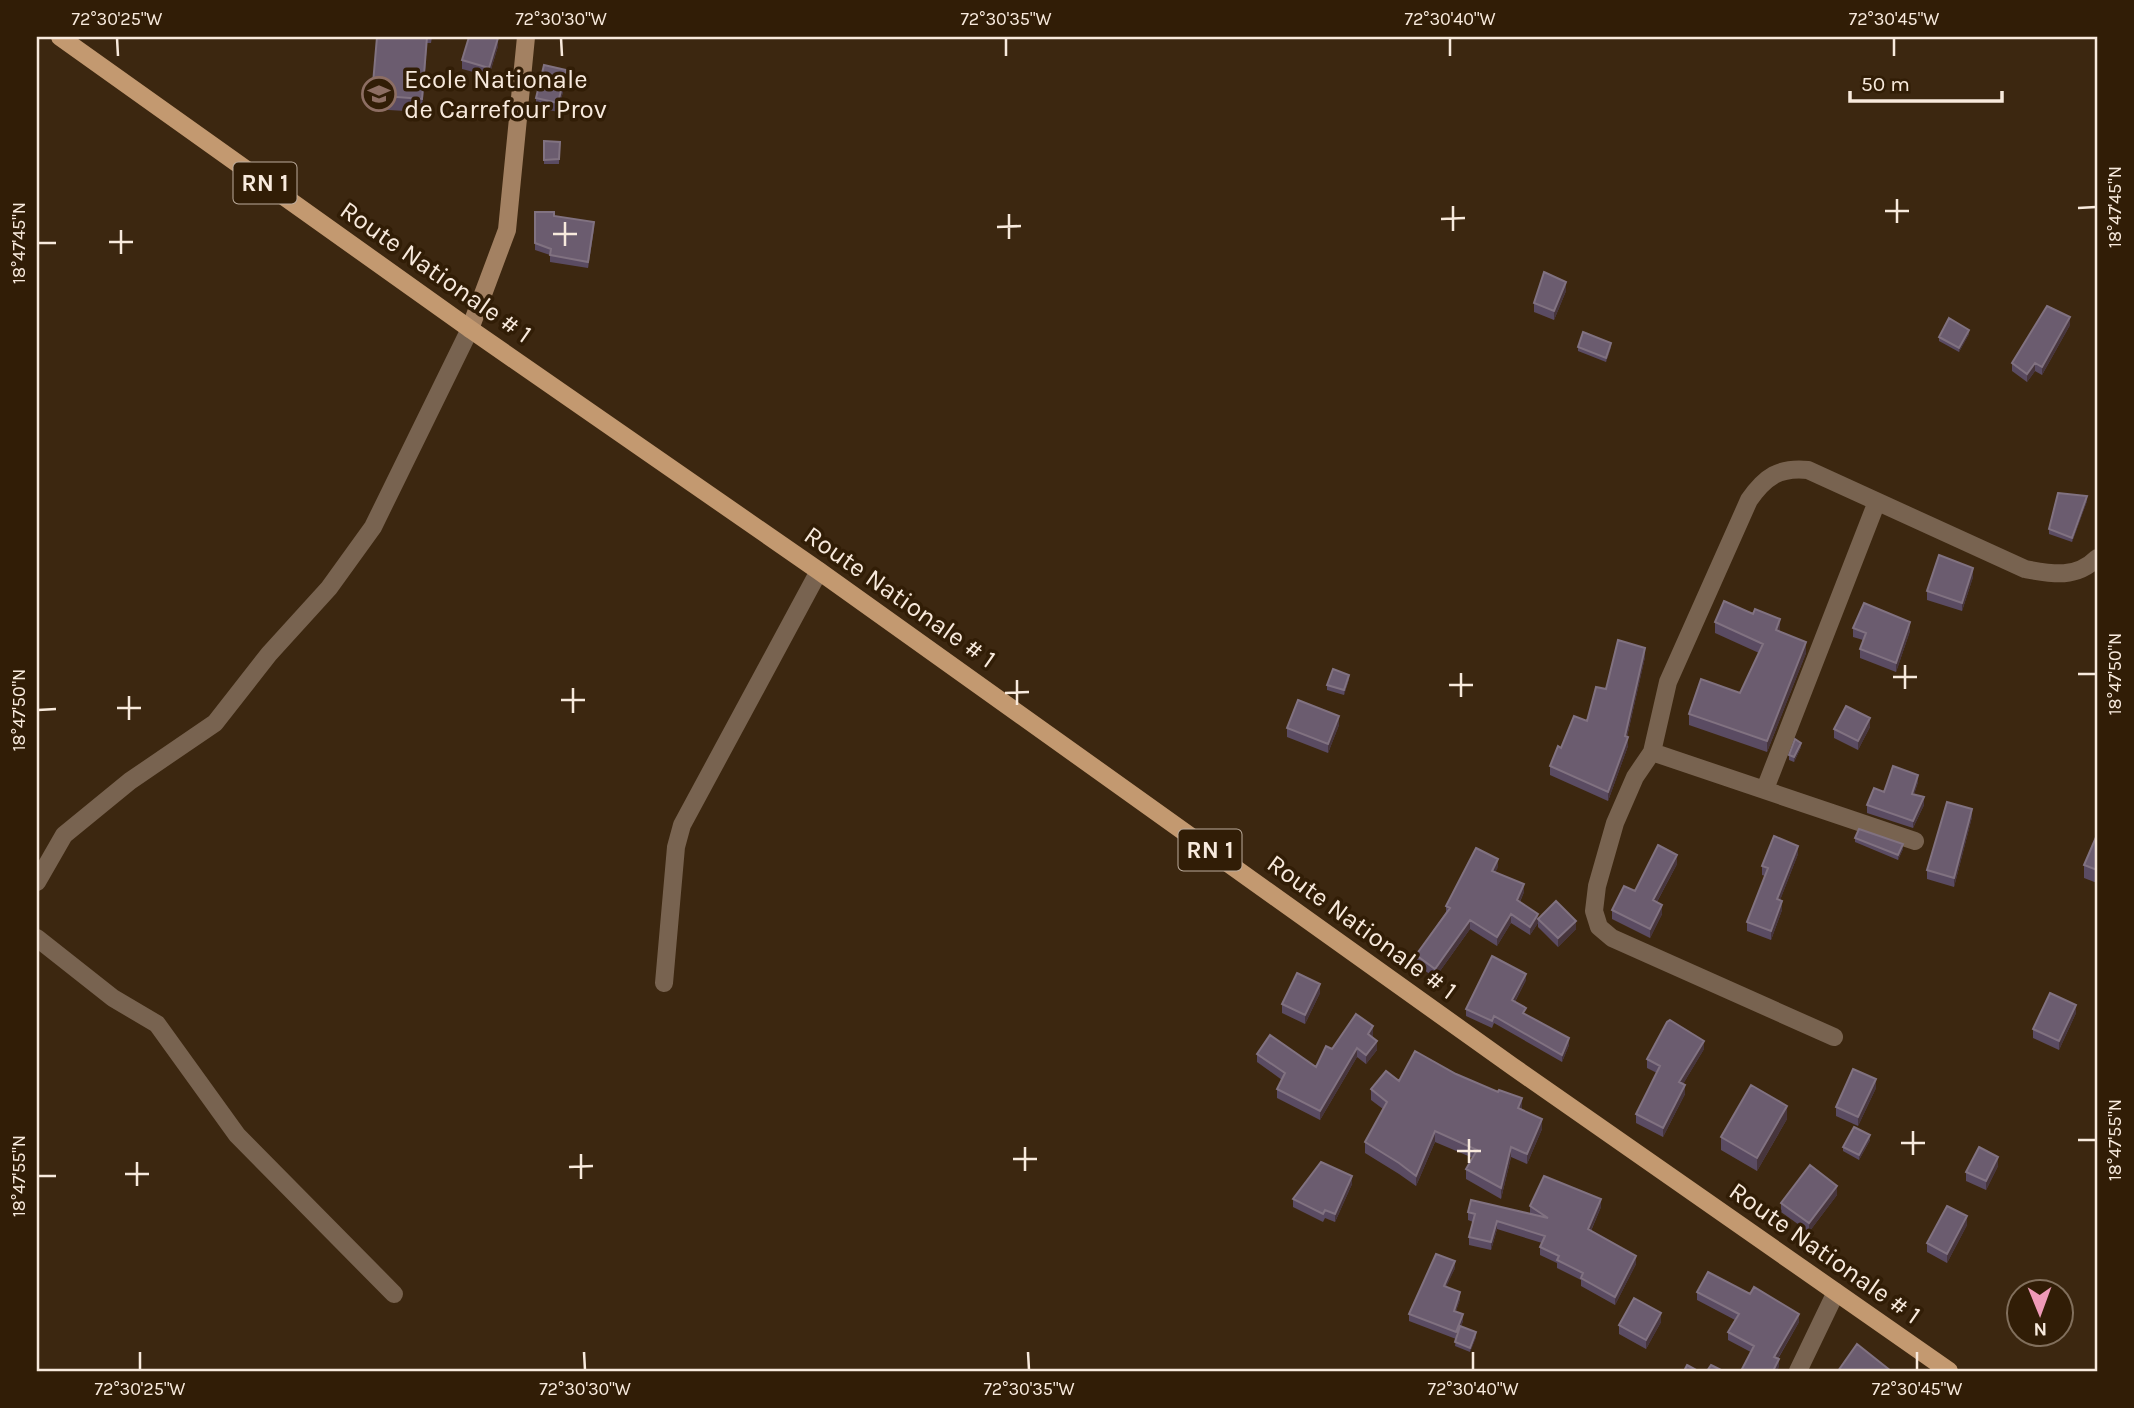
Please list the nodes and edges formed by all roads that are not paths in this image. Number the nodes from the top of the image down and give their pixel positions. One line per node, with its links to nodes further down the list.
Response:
1 (60, 37): 3 (main road, Route Nationale # 1 / RN 1)
2 (526, 37): 3 (street)
3 (470, 329): 6 (main road, Route Nationale # 1 / RN 1); 10 (street)
4 (1876, 504): 5 (street); 7 (street); 8 (street)
5 (2097, 558)
6 (819, 571): 12 (street); 14 (main road, Route Nationale # 1 / RN 1)
7 (1652, 752): 8 (street); 13 (street)
8 (1765, 789): 9 (street)
9 (1915, 841)
10 (37, 882)
11 (37, 938): 15 (street)
12 (664, 983)
13 (1834, 1037)
14 (1836, 1292): 16 (street); 17 (main road, Route Nationale # 1 / RN 1)
15 (394, 1294)
16 (1798, 1371)
17 (1949, 1371)

